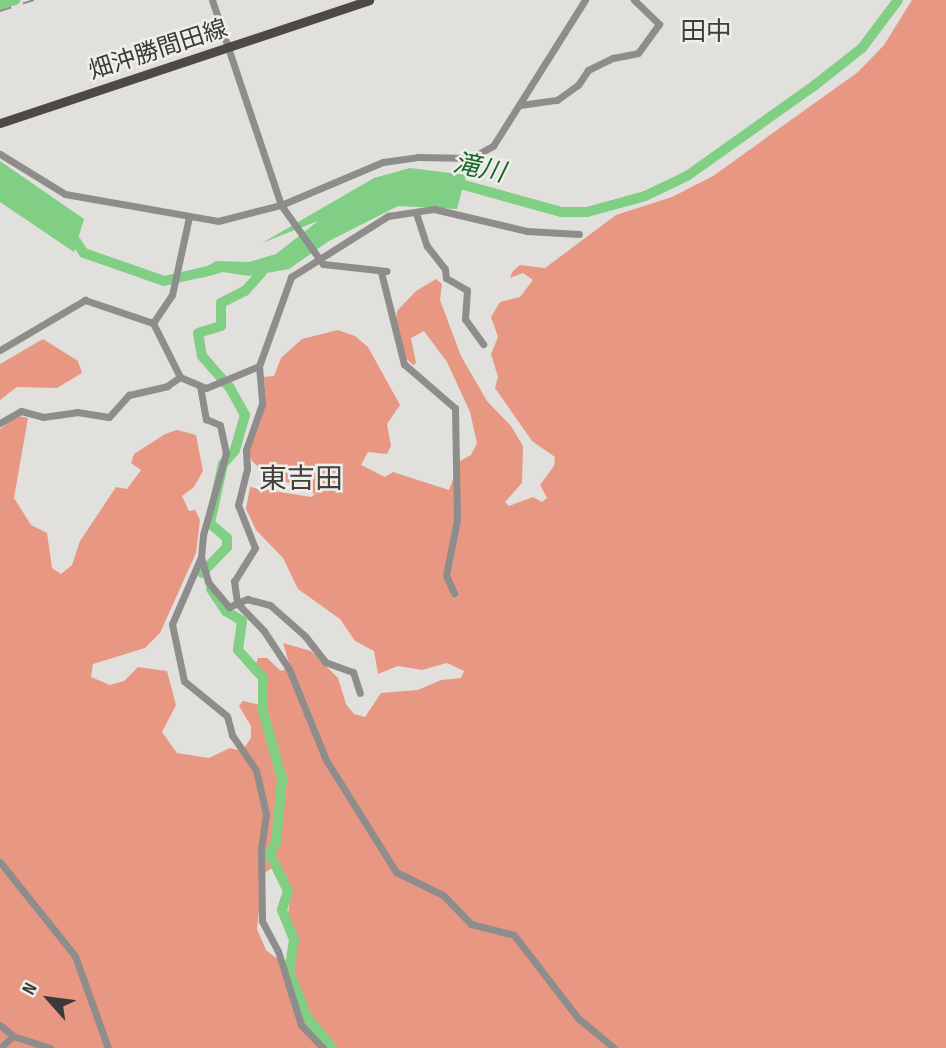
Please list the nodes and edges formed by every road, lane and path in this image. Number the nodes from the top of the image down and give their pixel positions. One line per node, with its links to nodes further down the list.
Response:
1 (212, 0): 5 (street)
2 (369, 0): 5 (main road, 畑沖勝間田線)
3 (586, 0): 6 (street)
4 (634, 0): 6 (street)
5 (228, 47): 7 (main road, 畑沖勝間田線); 9 (street)
6 (520, 105): 9 (street)
7 (0, 123)
8 (0, 155): 11 (street)
9 (281, 205): 11 (street); 13 (street)
10 (416, 214): 12 (street); 13 (street); 15 (street)
11 (190, 217): 14 (street)
12 (579, 234)
13 (317, 259): 17 (street); 22 (street)
14 (153, 323): 16 (street); 18 (street)
15 (483, 344)
16 (0, 350)
17 (259, 366): 19 (street); 23 (street)
18 (180, 377): 19 (street); 20 (street)
19 (200, 386): 21 (street)
20 (0, 423)
21 (201, 557): 23 (street); 32 (street)
22 (454, 593)
23 (237, 603): 24 (street); 33 (street)
24 (360, 693)
25 (0, 862): 28 (street)
26 (0, 1025): 27 (street)
27 (13, 1036): 29 (street); 30 (street)
28 (108, 1047): 31 (street)
29 (1, 1048)
30 (50, 1048)
31 (99, 1048)
32 (323, 1048)
33 (614, 1048)

